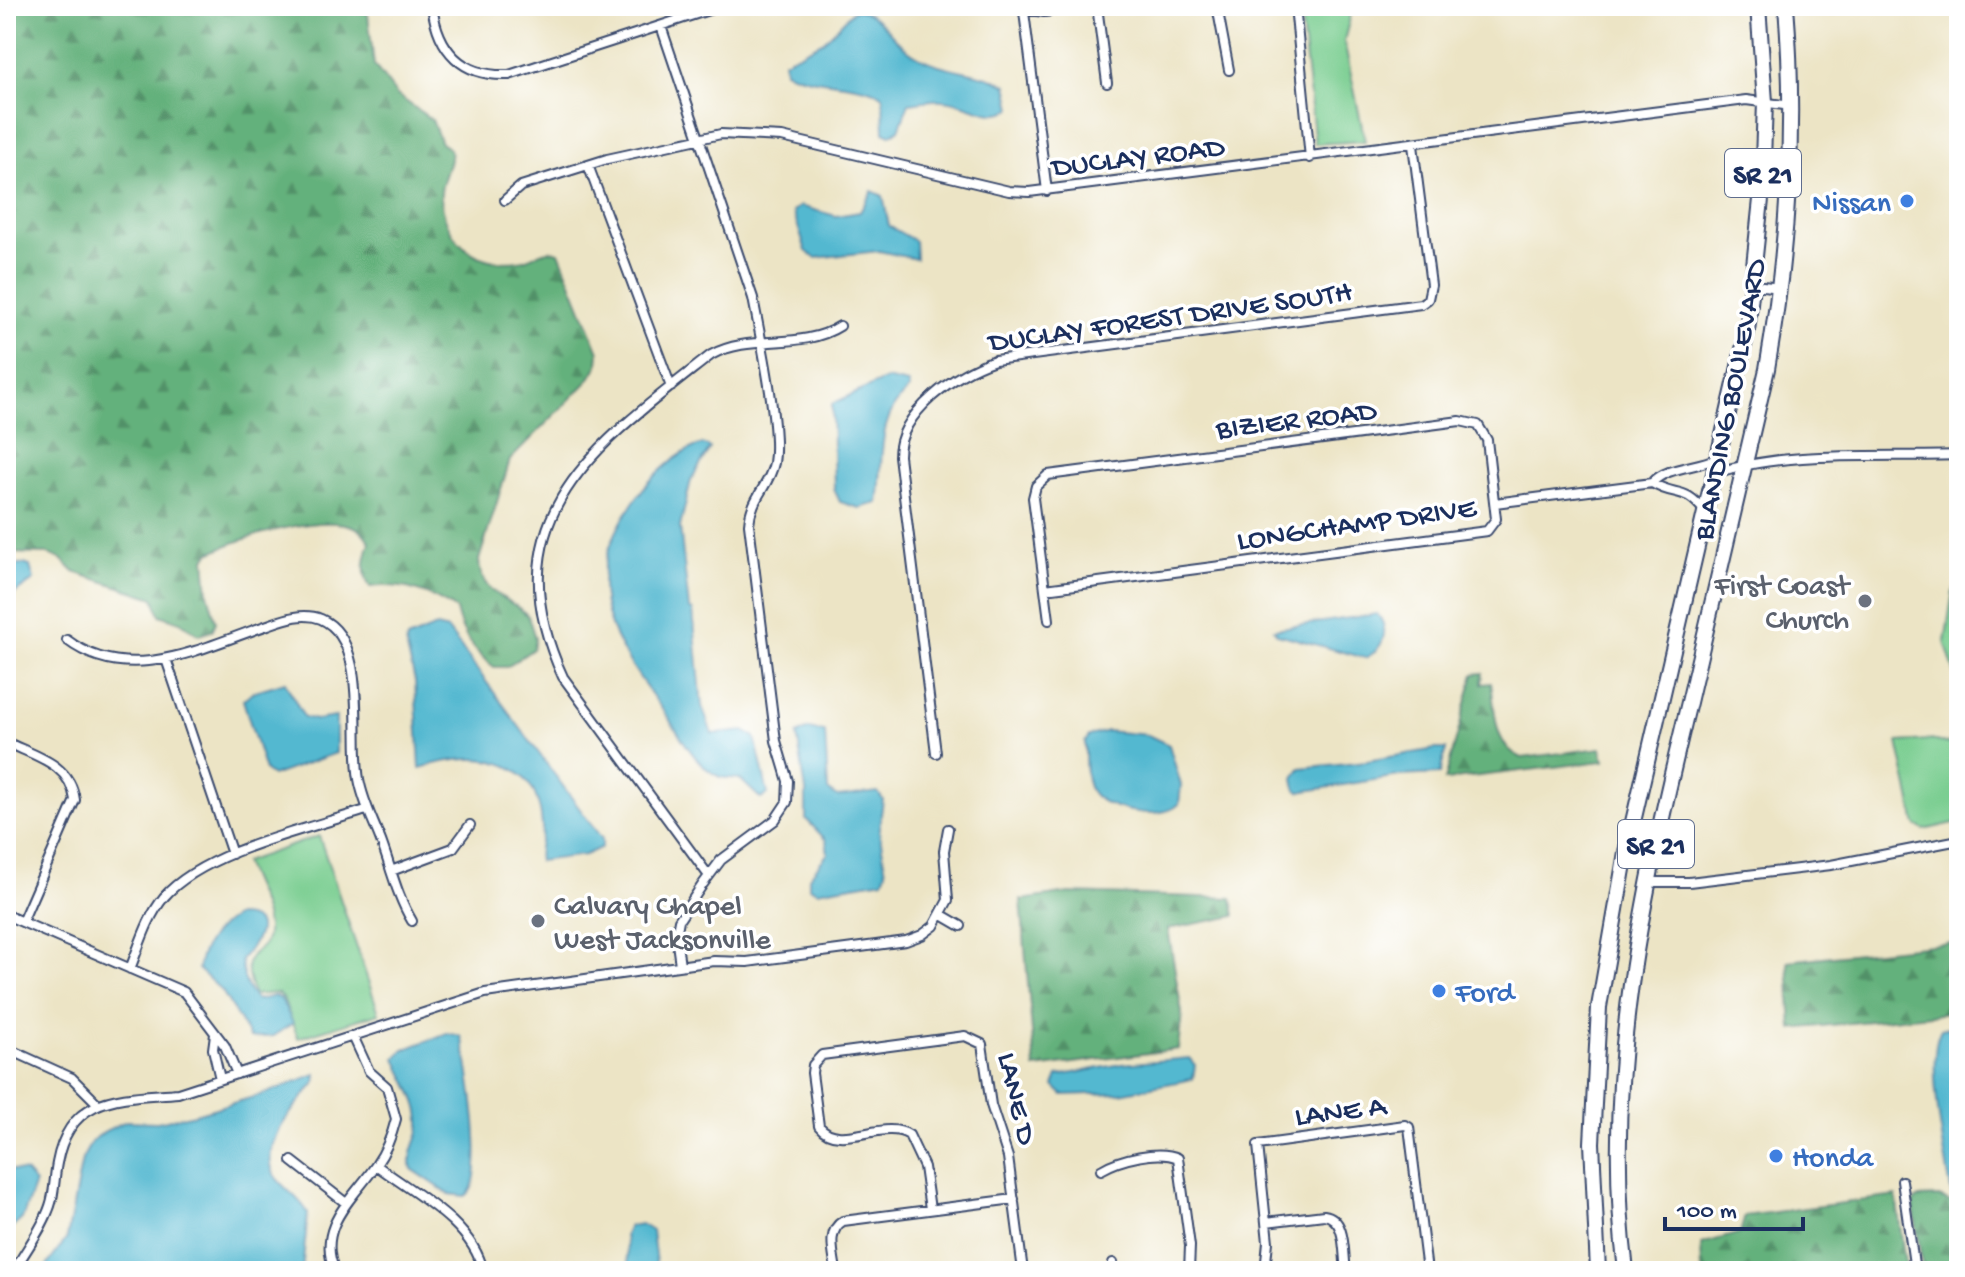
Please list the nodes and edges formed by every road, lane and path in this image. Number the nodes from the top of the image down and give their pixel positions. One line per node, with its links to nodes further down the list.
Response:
1 (432, 6): 10 (street)
2 (721, 6): 10 (street)
3 (999, 6): 9 (street)
4 (1094, 6): 9 (street); 12 (street)
5 (1217, 6): 11 (street)
6 (1295, 6): 17 (street)
7 (1758, 6): 13 (main road, BLANDING BOULEVARD / SR 21)
8 (1786, 6): 14 (main road, BLANDING BOULEVARD / SR 21)
9 (1024, 12): 19 (street)
10 (661, 26): 15 (street)
11 (1229, 70)
12 (1107, 83)
13 (1765, 102): 14 (street, DUCLAY ROAD); 16 (street, DUCLAY ROAD); 21 (main road, BLANDING BOULEVARD / SR 21)
14 (1792, 106): 22 (main road, BLANDING BOULEVARD / SR 21)
15 (698, 138): 18 (street, DUCLAY ROAD); 19 (street, DUCLAY ROAD); 24 (street)
16 (1413, 145): 17 (street, DUCLAY ROAD); 40 (street, DUCLAY FOREST DRIVE SOUTH)
17 (1310, 158): 19 (street, DUCLAY ROAD)
18 (588, 165): 20 (street, DUCLAY ROAD); 25 (street)
19 (1047, 191)
20 (505, 200)
21 (1754, 285): 22 (street); 27 (main road, BLANDING BOULEVARD / SR 21)
22 (1781, 288): 28 (main road, BLANDING BOULEVARD / SR 21)
23 (840, 326): 24 (street)
24 (762, 343): 25 (street); 47 (street)
25 (671, 387): 47 (street)
26 (1959, 455): 28 (street)
27 (1719, 457): 29 (main road, BLANDING BOULEVARD / SR 21); 30 (street, LONGCHAMP DRIVE)
28 (1745, 463): 29 (street); 38 (main road, BLANDING BOULEVARD / SR 21)
29 (1715, 473): 32 (main road, BLANDING BOULEVARD / SR 21)
30 (1652, 483): 31 (street, LONGCHAMP DRIVE); 32 (street, LONGCHAMP DRIVE)
31 (1495, 503): 33 (street, LONGCHAMP DRIVE); 33 (street, BIZIER ROAD)
32 (1706, 513): 37 (main road, BLANDING BOULEVARD / SR 21)
33 (1045, 589): 34 (street)
34 (1049, 620)
35 (67, 640): 36 (street)
36 (166, 659): 41 (street); 45 (street)
37 (1658, 718): 38 (main road); 54 (main road, BLANDING BOULEVARD / SR 21)
38 (1684, 723): 48 (main road, BLANDING BOULEVARD / SR 21)
39 (6, 742): 52 (street)
40 (936, 753)
41 (366, 810): 45 (street); 46 (street)
42 (470, 825): 46 (street)
43 (948, 829): 50 (street)
44 (1959, 840): 48 (street)
45 (232, 854): 57 (street)
46 (391, 871): 51 (street)
47 (709, 876): 55 (street)
48 (1647, 882): 56 (main road, BLANDING BOULEVARD / SR 21)
49 (6, 915): 52 (street)
50 (942, 915): 53 (street); 55 (street)
51 (412, 921)
52 (22, 922): 57 (street)
53 (961, 926)
54 (1605, 963): 56 (main road); 72 (main road, BLANDING BOULEVARD / SR 21)
55 (680, 965): 59 (street)
56 (1631, 966): 71 (main road, BLANDING BOULEVARD / SR 21)
57 (130, 969): 58 (street)
58 (215, 1034): 61 (street); 62 (street)
59 (353, 1036): 61 (street); 65 (street)
60 (6, 1048): 63 (street)
61 (237, 1074): 62 (street)
62 (220, 1079): 63 (street)
63 (98, 1104): 74 (street)
64 (292, 1161): 69 (street)
65 (376, 1165): 69 (street); 76 (street)
66 (1101, 1170): 79 (street)
67 (1902, 1181): 85 (street)
68 (1014, 1199): 70 (street); 70 (street, LANE D); 78 (street, LANE D)
69 (346, 1203): 75 (street)
70 (930, 1209): 77 (street)
71 (1620, 1211): 72 (main road); 84 (main road, BLANDING BOULEVARD / SR 21)
72 (1594, 1214): 83 (main road, BLANDING BOULEVARD / SR 21)
73 (1266, 1222): 80 (street); 81 (street); 82 (street, LANE A)
74 (14, 1271)
75 (335, 1271)
76 (483, 1271)
77 (836, 1271)
78 (1023, 1271)
79 (1189, 1271)
80 (1265, 1271)
81 (1346, 1271)
82 (1427, 1271)
83 (1598, 1271)
84 (1626, 1271)
85 (1915, 1271)

